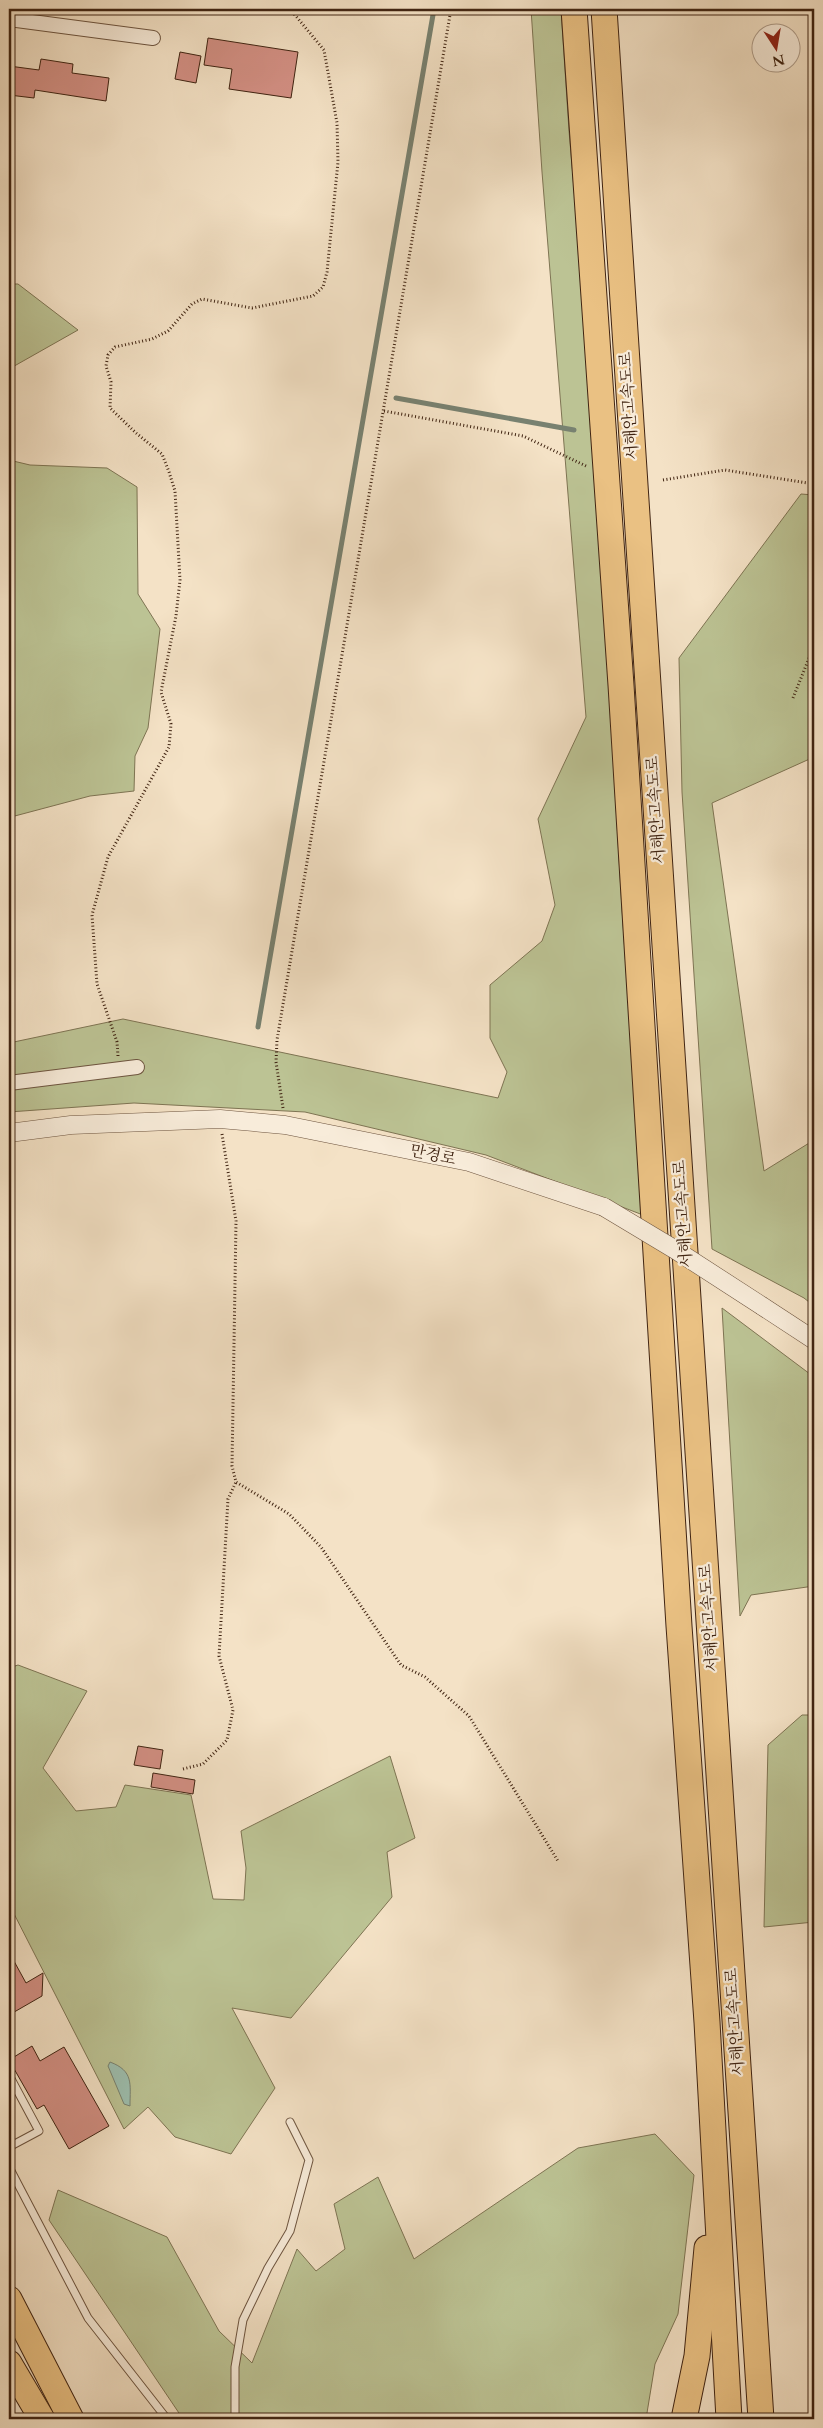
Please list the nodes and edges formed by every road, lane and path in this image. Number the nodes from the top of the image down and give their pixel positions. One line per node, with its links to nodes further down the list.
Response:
1 (290, 9): 14 (path)
2 (451, 9): 7 (path)
3 (574, 9): 26 (highway, 서해안고속도로)
4 (604, 9): 36 (highway, 서해안고속도로)
5 (9, 19): 6 (street)
6 (153, 38)
7 (384, 411): 8 (path); 17 (path)
8 (586, 466)
9 (663, 480): 10 (path)
10 (814, 484)
11 (814, 646): 12 (path)
12 (793, 698)
13 (137, 1067): 14 (street)
14 (120, 1069): 15 (street)
15 (9, 1083)
16 (220, 1119): 17 (street, 만경로); 18 (street, 만경로); 20 (path)
17 (285, 1124): 19 (street, 만경로, bridge)
18 (9, 1132)
19 (814, 1340)
20 (236, 1482): 21 (path); 22 (path)
21 (183, 1769)
22 (558, 1861)
23 (9, 2075): 25 (lane)
24 (290, 2122): 33 (lane)
25 (9, 2147)
26 (715, 2161): 34 (highway); 35 (highway, 서해안고속도로)
27 (9, 2167): 32 (lane)
28 (9, 2299): 31 (highway)
29 (9, 2363): 30 (highway)
30 (42, 2419)
31 (71, 2419)
32 (167, 2419)
33 (235, 2419)
34 (684, 2419)
35 (729, 2419)
36 (761, 2419)

